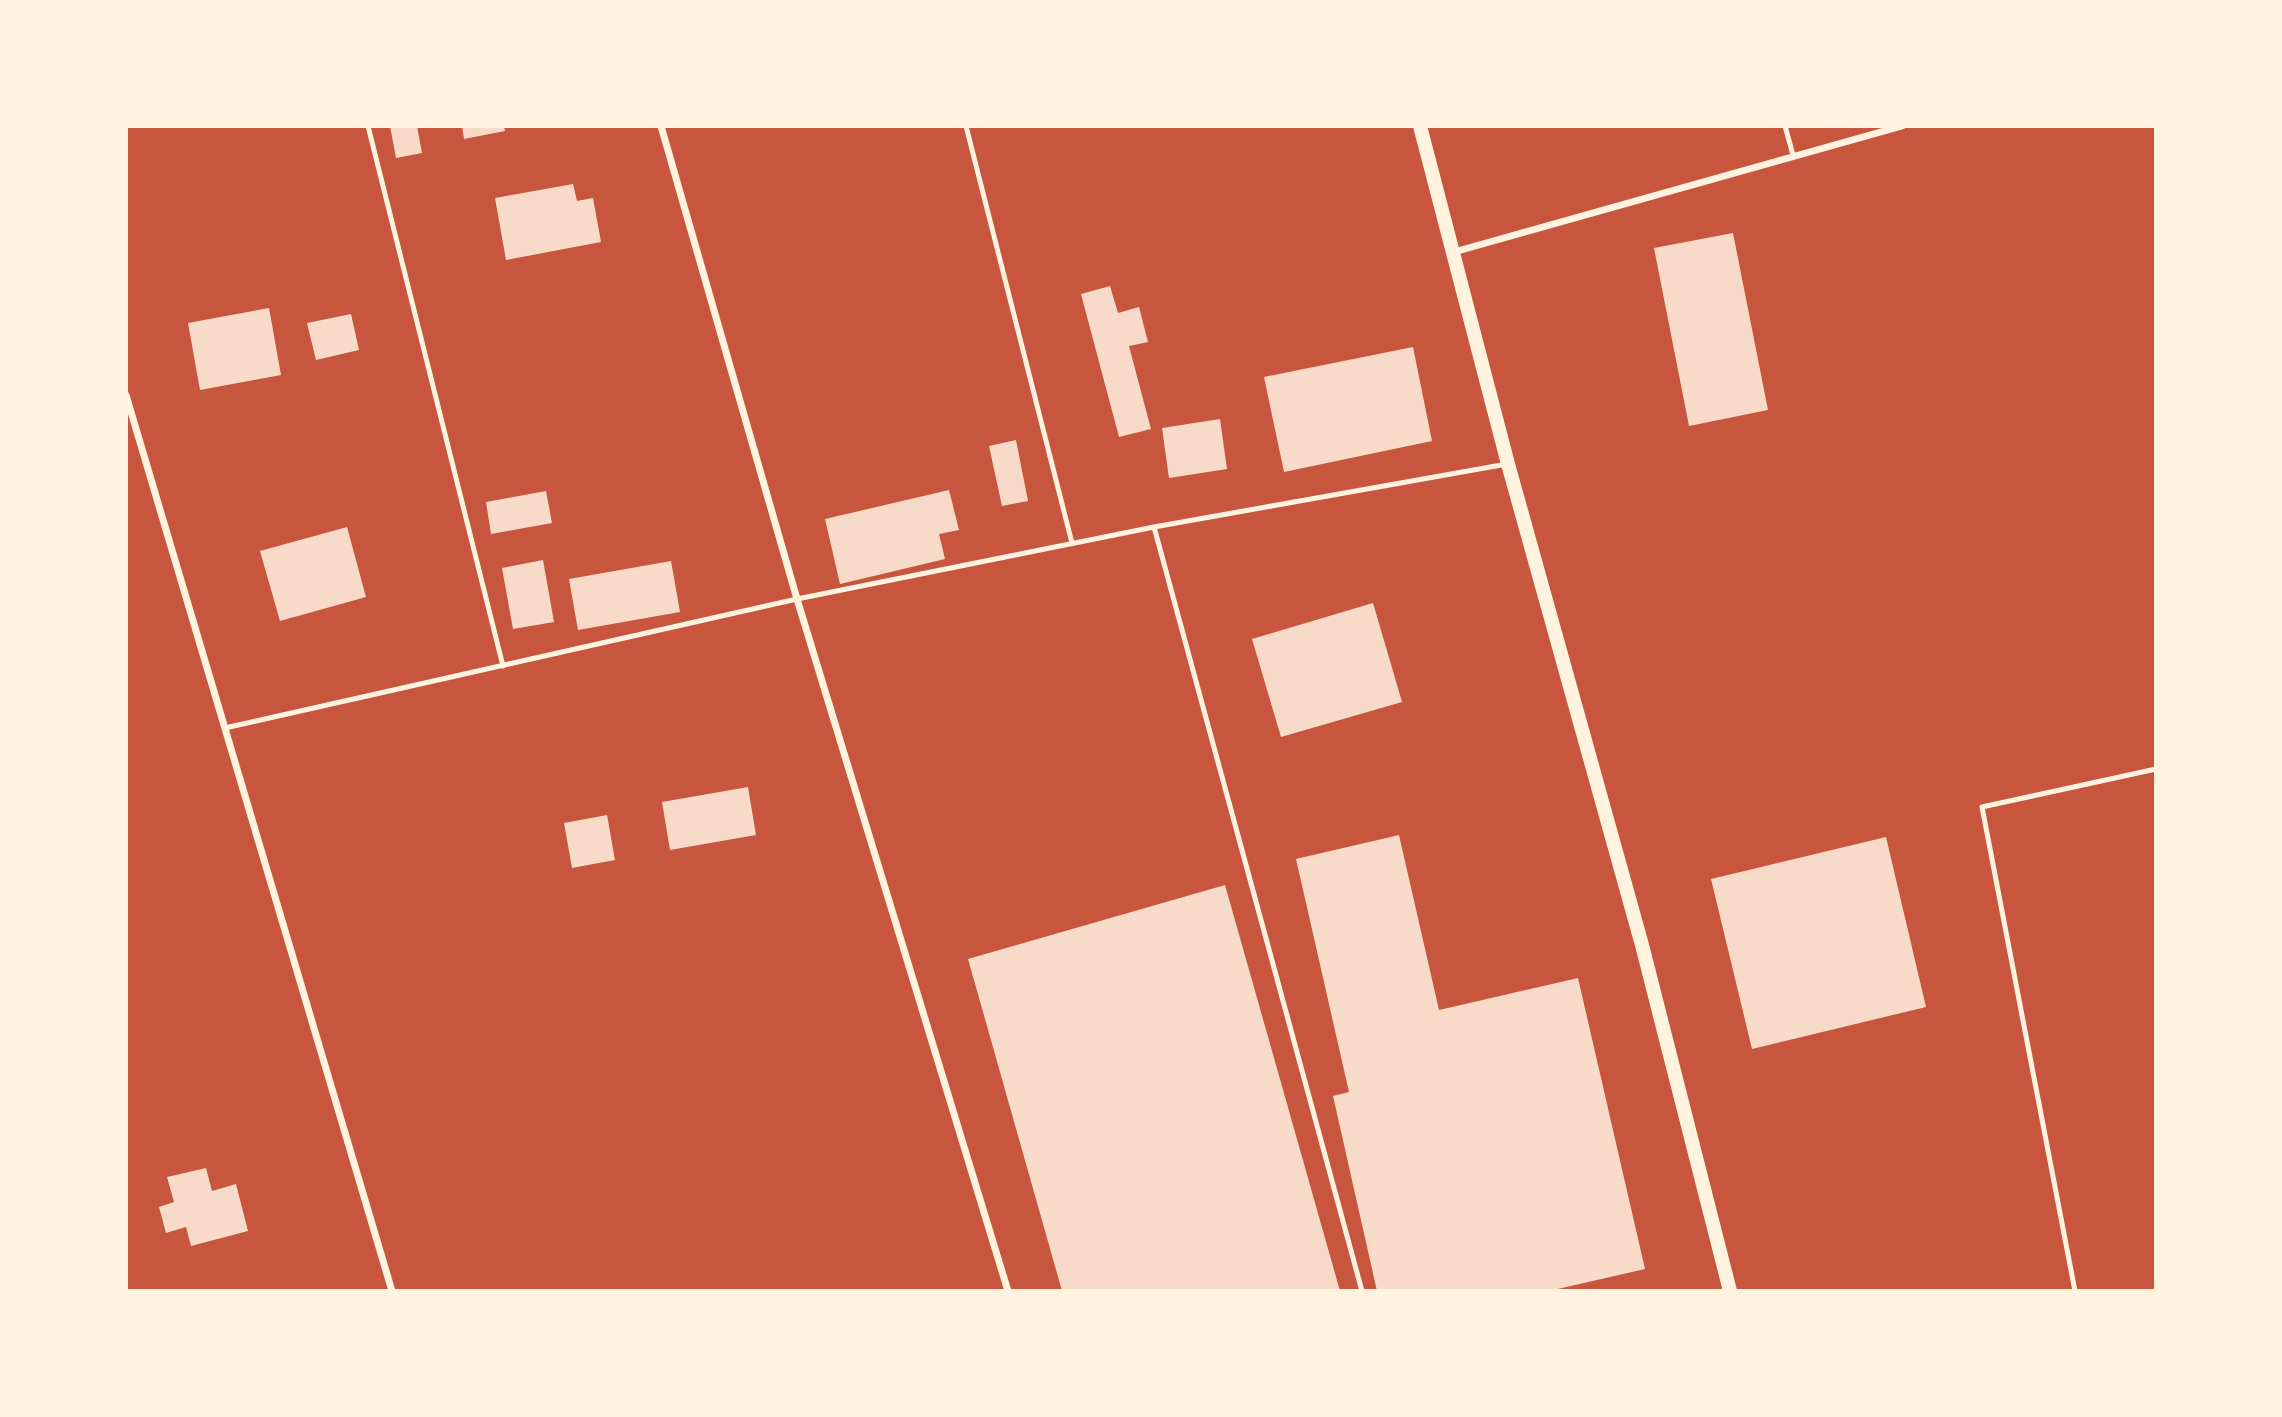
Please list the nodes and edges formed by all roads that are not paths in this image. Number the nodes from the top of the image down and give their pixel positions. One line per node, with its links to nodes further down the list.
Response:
1 (368, 126): 14 (lane)
2 (661, 126): 13 (street)
3 (966, 126): 12 (lane)
4 (1420, 126): 8 (main road)
5 (1786, 126): 7 (lane)
6 (1902, 126): 7 (street)
7 (1793, 155): 8 (street)
8 (1454, 252): 10 (main road)
9 (126, 395): 15 (street)
10 (1508, 464): 11 (lane); 20 (main road)
11 (1154, 527): 12 (lane); 19 (lane)
12 (1072, 543): 13 (lane)
13 (797, 599): 14 (lane); 18 (street)
14 (503, 666): 15 (lane)
15 (225, 728): 17 (street)
16 (2156, 769): 21 (lane)
17 (391, 1291)
18 (1009, 1291)
19 (1362, 1291)
20 (1730, 1291)
21 (2076, 1291)

